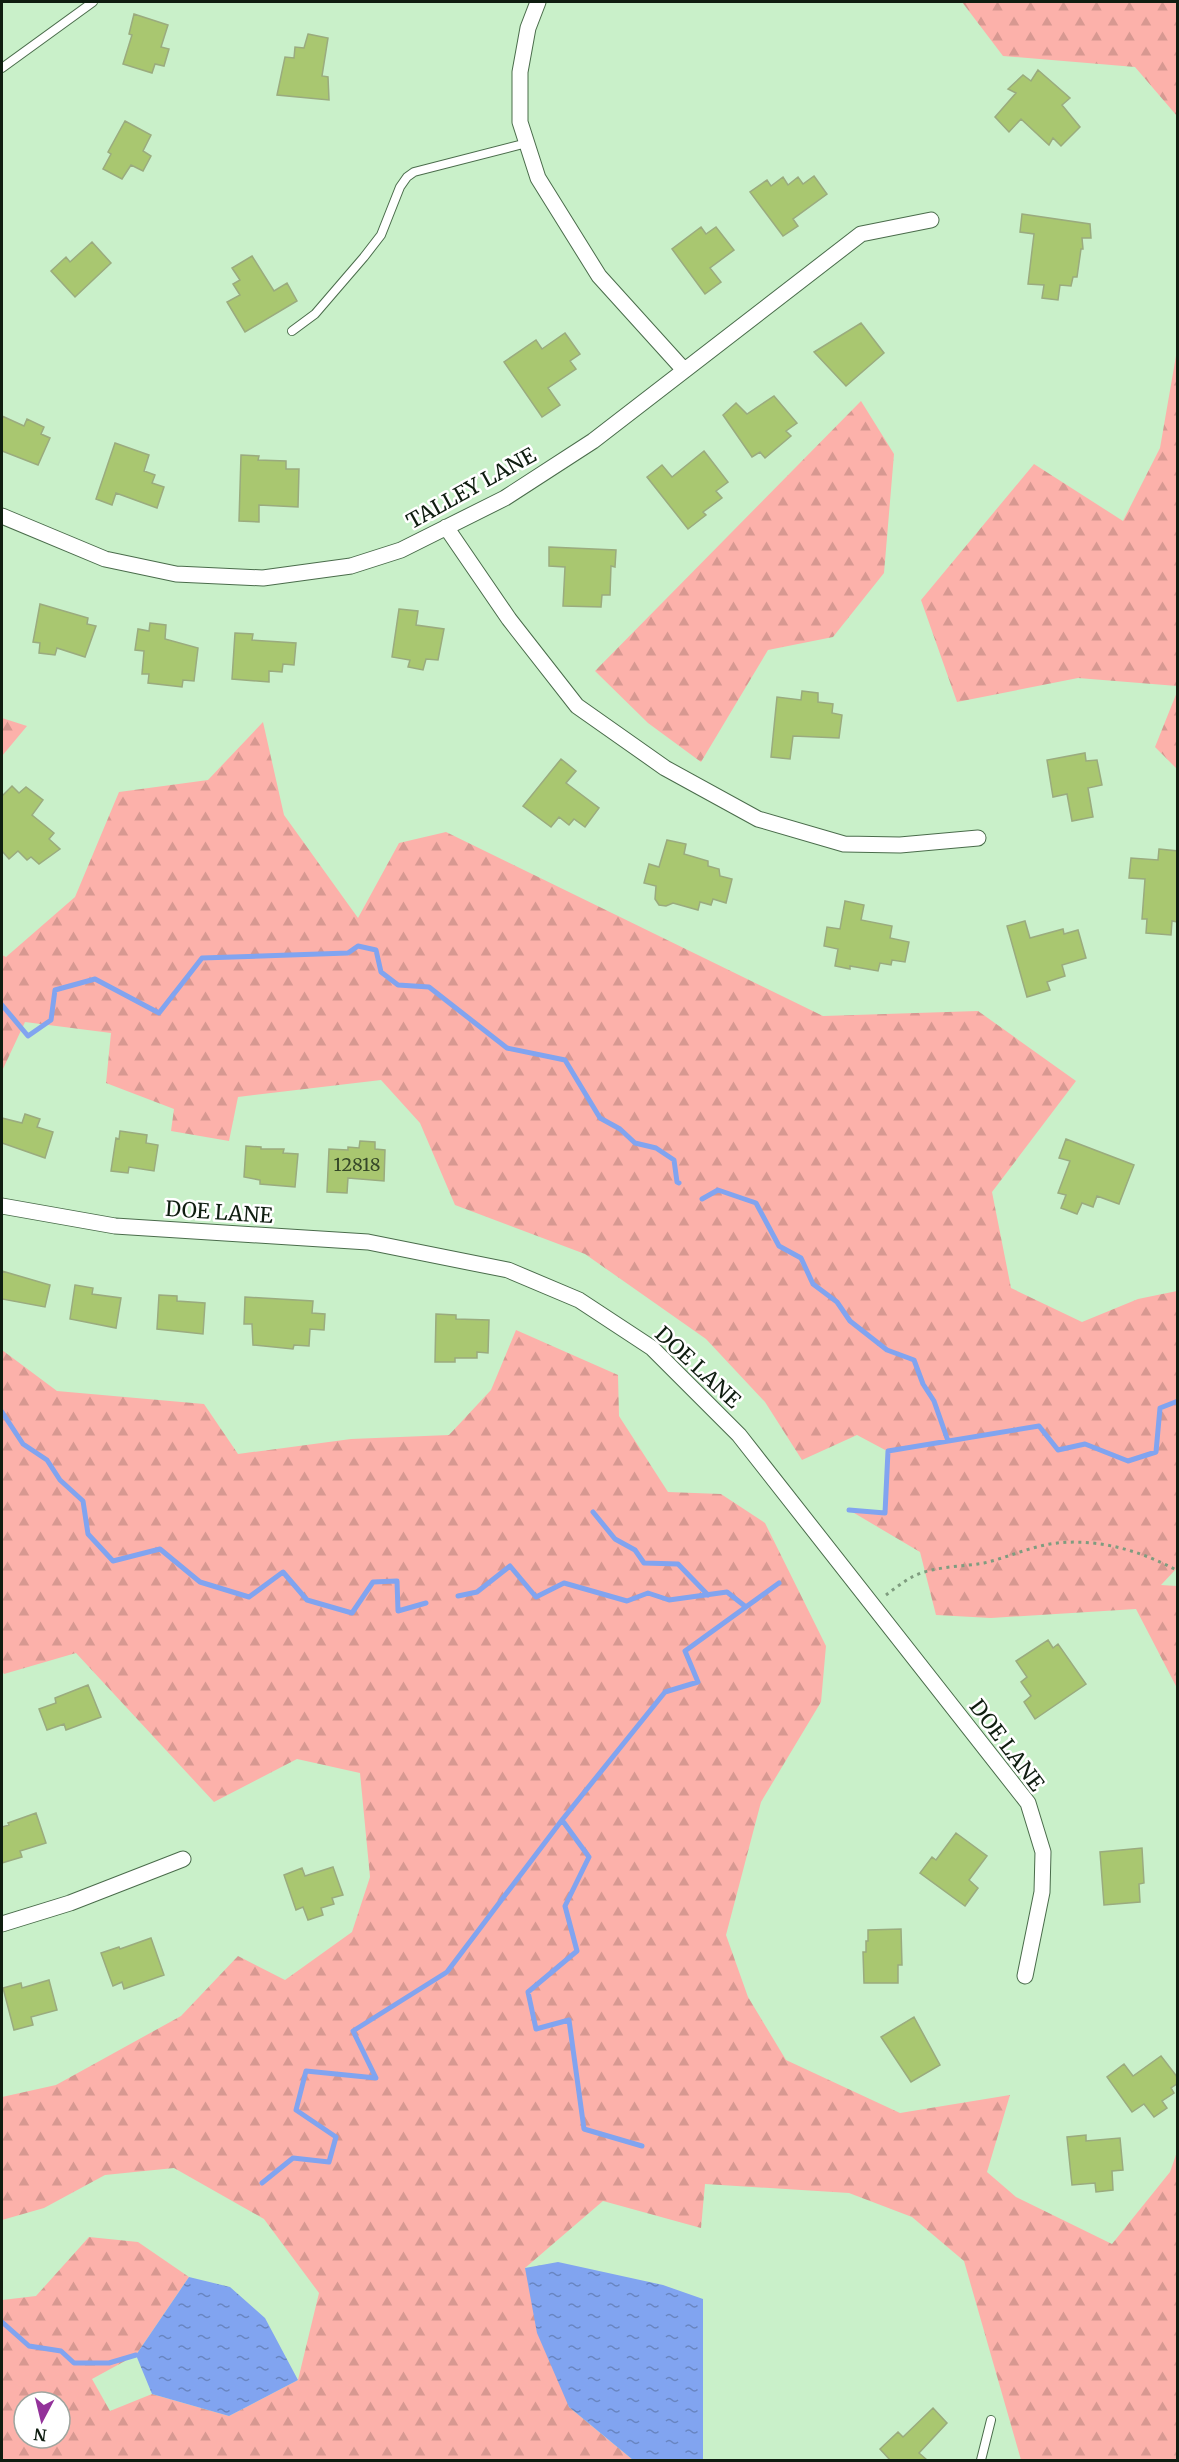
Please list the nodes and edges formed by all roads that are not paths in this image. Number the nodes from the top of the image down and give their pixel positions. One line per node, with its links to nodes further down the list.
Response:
1 (93, 2): 3 (lane)
2 (538, 2): 4 (street)
3 (2, 68)
4 (527, 143): 6 (lane); 7 (street)
5 (931, 220): 7 (street, TALLEY LANE)
6 (292, 331)
7 (684, 370): 9 (street, TALLEY LANE)
8 (2, 516): 9 (street, TALLEY LANE)
9 (446, 527): 10 (street)
10 (978, 838)
11 (2, 1206): 14 (street, DOE LANE)
12 (183, 1859): 13 (street)
13 (2, 1924)
14 (1025, 1977)
15 (990, 2420): 16 (lane)
16 (981, 2460)

